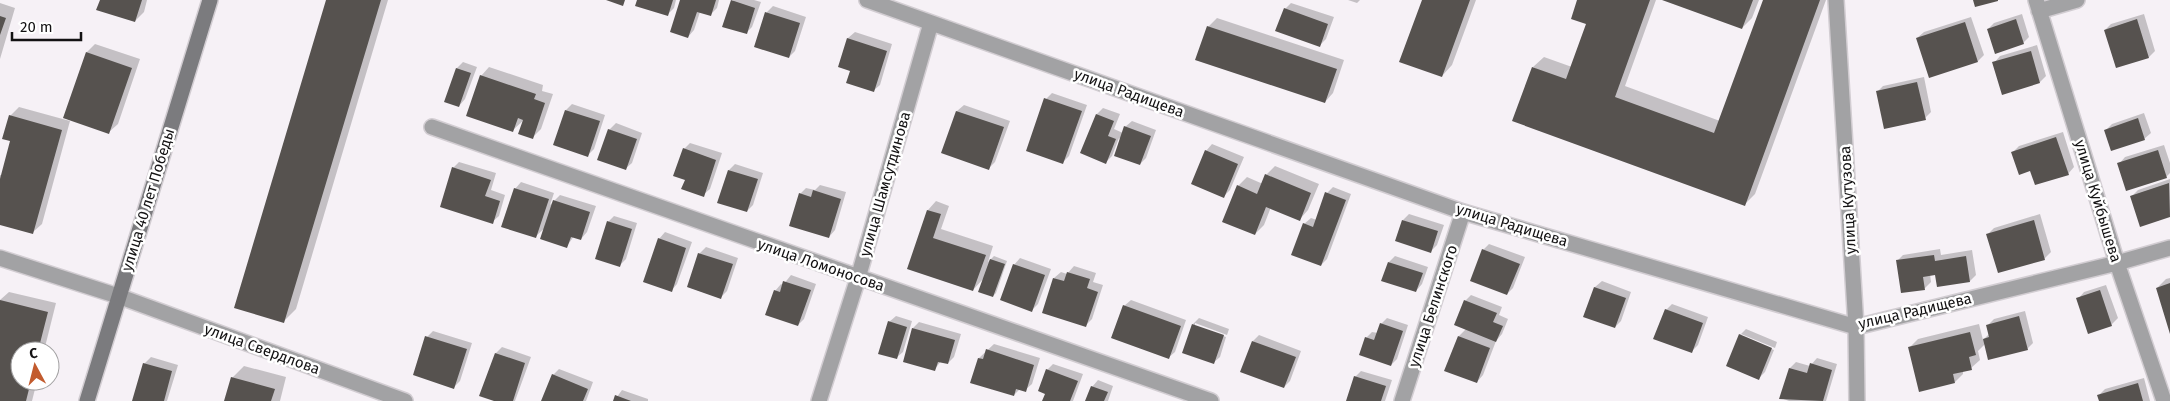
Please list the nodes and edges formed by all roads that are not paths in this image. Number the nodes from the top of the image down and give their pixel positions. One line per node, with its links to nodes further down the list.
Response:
1 (210, 0): 13 (street, улица 40 лет Победы)
2 (867, 0): 6 (street, улица Радищева)
3 (1836, 0): 14 (street, улица Кутузова)
4 (2077, 0): 5 (street)
5 (2038, 6): 11 (street, улица Куйбышева)
6 (931, 23): 8 (street, улица Радищева); 12 (street, улица Шамсутдинова)
7 (432, 127): 12 (street, улица Ломоносова)
8 (1463, 212): 14 (street, улица Радищева); 19 (street, улица Белинского)
9 (2170, 248): 11 (street, улица Радищева)
10 (0, 258): 13 (street, улица Свердлова)
11 (2117, 263): 14 (street, улица Радищева); 21 (street, улица Куйбышева)
12 (858, 278): 17 (street, улица Шамсутдинова); 18 (street, улица Ломоносова)
13 (118, 296): 15 (street, улица 40 лет Победы); 16 (street, улица Свердлова)
14 (1856, 327): 20 (street, улица Кутузова)
15 (87, 401)
16 (406, 401)
17 (819, 401)
18 (1211, 401)
19 (1402, 401)
20 (1857, 401)
21 (2164, 401)

